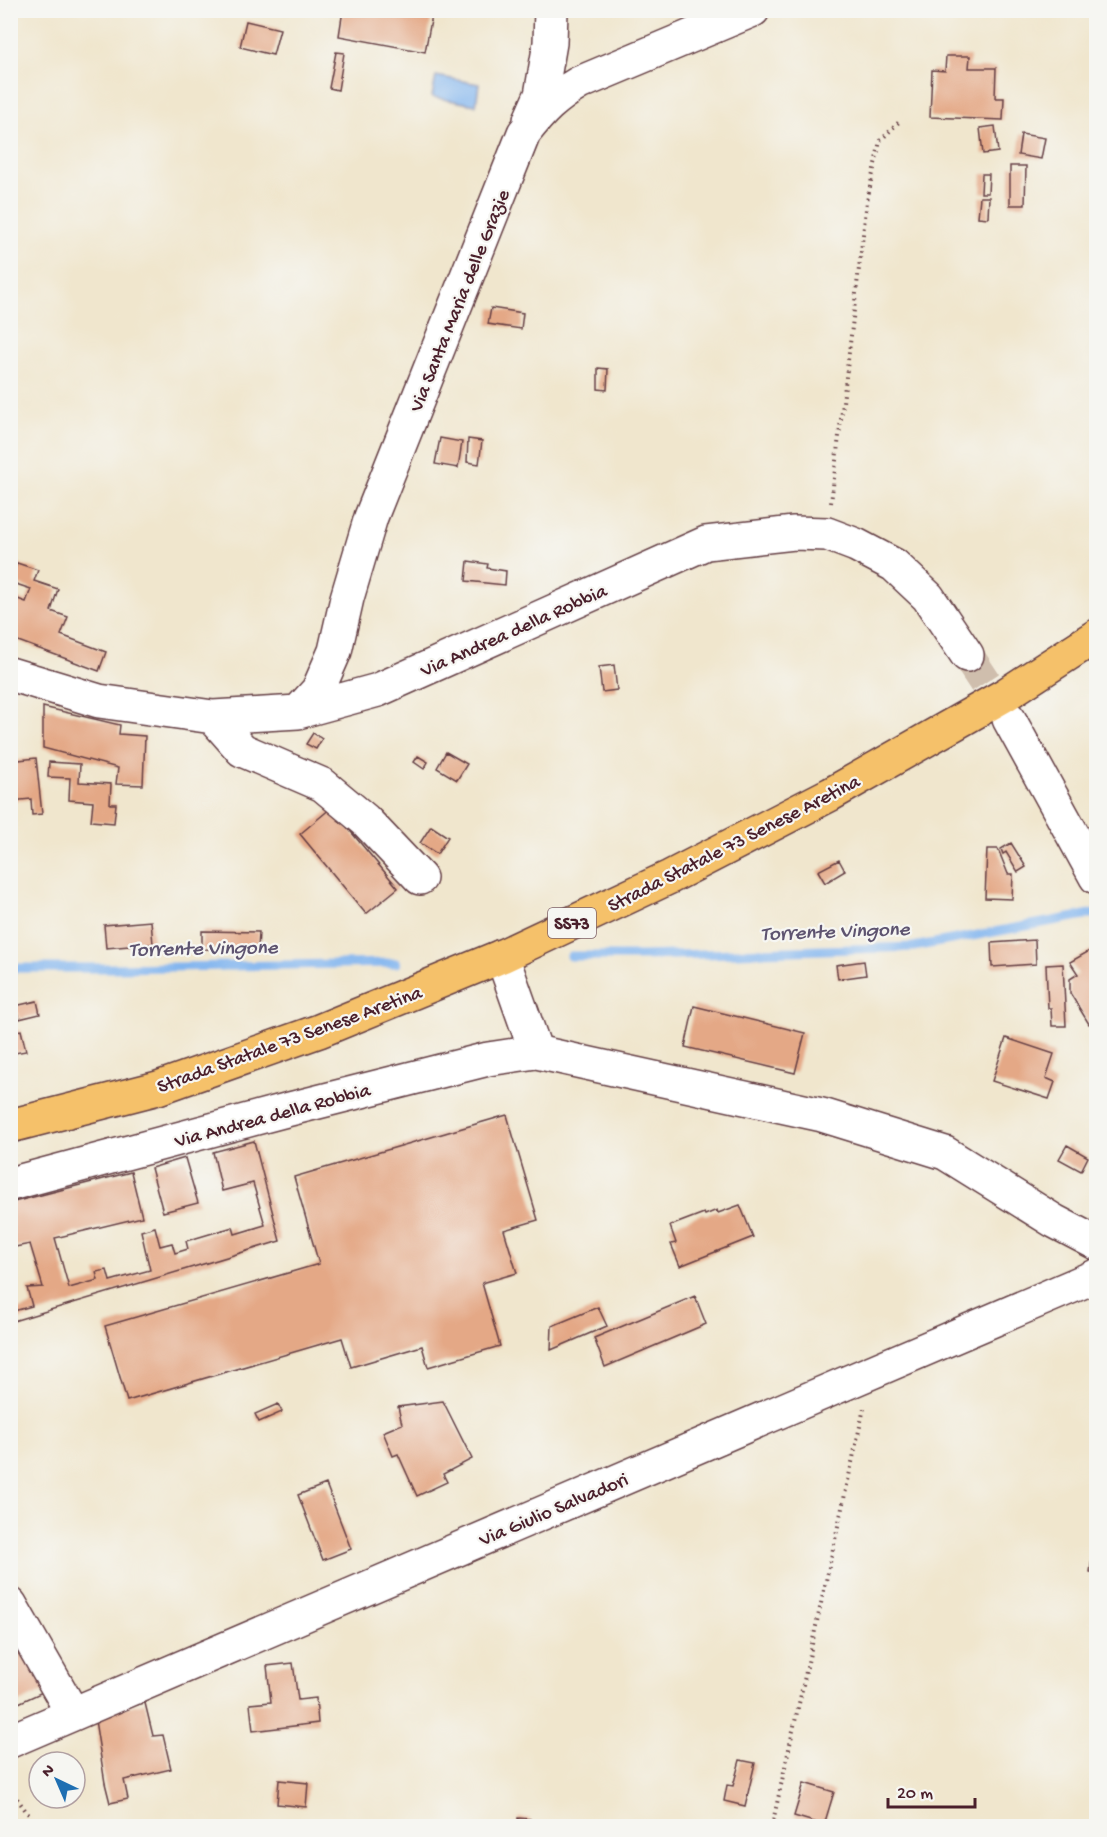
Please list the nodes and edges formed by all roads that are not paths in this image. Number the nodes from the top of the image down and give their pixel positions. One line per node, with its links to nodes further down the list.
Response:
1 (551, 10): 3 (street)
2 (753, 10): 3 (street, Via Santa Maria delle Grazie)
3 (524, 133): 7 (street, Via Santa Maria delle Grazie)
4 (1096, 636): 12 (main road, Strada Statale 73 Senese Aretina / SS73)
5 (968, 656): 7 (street, Via Andrea della Robbia)
6 (10, 674): 8 (street, Via Andrea della Robbia)
7 (298, 712): 8 (street, Via Andrea della Robbia)
8 (213, 717): 11 (street)
9 (1009, 719): 10 (street)
10 (1096, 877)
11 (420, 878)
12 (502, 956): 13 (street); 14 (main road, Strada Statale 73 Senese Aretina / SS73)
13 (536, 1052): 15 (street, Via Andrea della Robbia); 16 (street)
14 (10, 1126)
15 (10, 1184)
16 (1096, 1243)
17 (1096, 1276): 19 (street, Via Giulio Salvadori)
18 (10, 1604): 19 (street)
19 (73, 1714): 20 (street, Via Giulio Salvadori)
20 (10, 1741)

